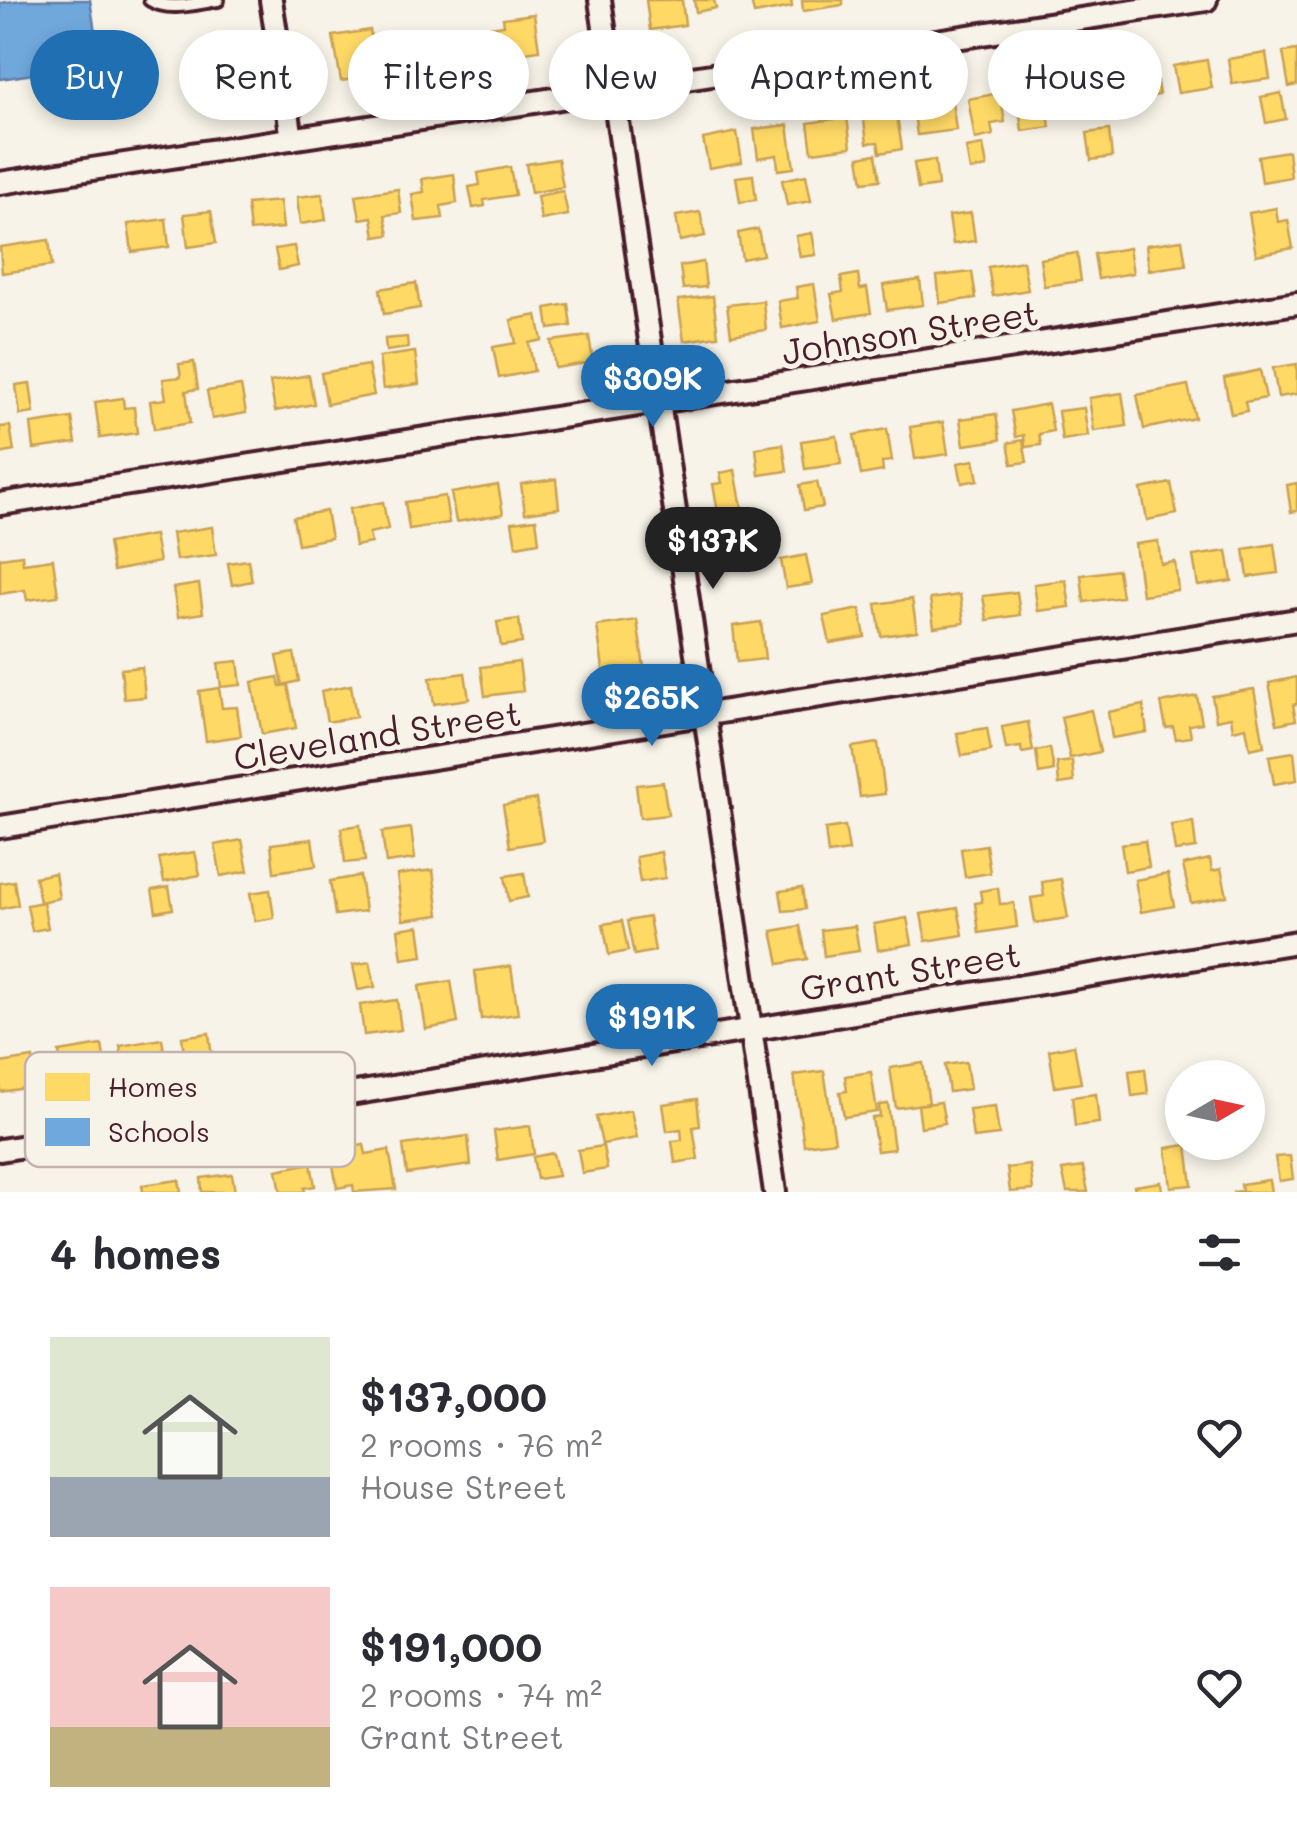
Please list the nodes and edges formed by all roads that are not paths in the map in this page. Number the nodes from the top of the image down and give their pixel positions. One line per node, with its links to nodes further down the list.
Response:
1 (150, 0): 6 (lane)
2 (218, 0): 6 (lane)
3 (271, 0): 11 (street)
4 (600, 0): 7 (street)
5 (1206, 0): 8 (street)
6 (200, 1)
7 (604, 30)
8 (693, 78)
9 (549, 100): 11 (street)
10 (618, 120): 14 (street)
11 (292, 139): 12 (street)
12 (0, 183)
13 (1297, 303): 14 (street, Johnson Street)
14 (660, 403): 15 (street, Johnson Street); 17 (street)
15 (0, 504)
16 (1297, 620): 17 (street, Cleveland Street)
17 (706, 715): 18 (street, Cleveland Street); 20 (street)
18 (0, 827)
19 (1297, 942): 20 (street, Grant Street)
20 (751, 1028): 21 (street, Grant Street); 24 (street)
21 (355, 1092)
22 (25, 1146): 23 (street, Grant Street)
23 (0, 1150)
24 (775, 1192)

